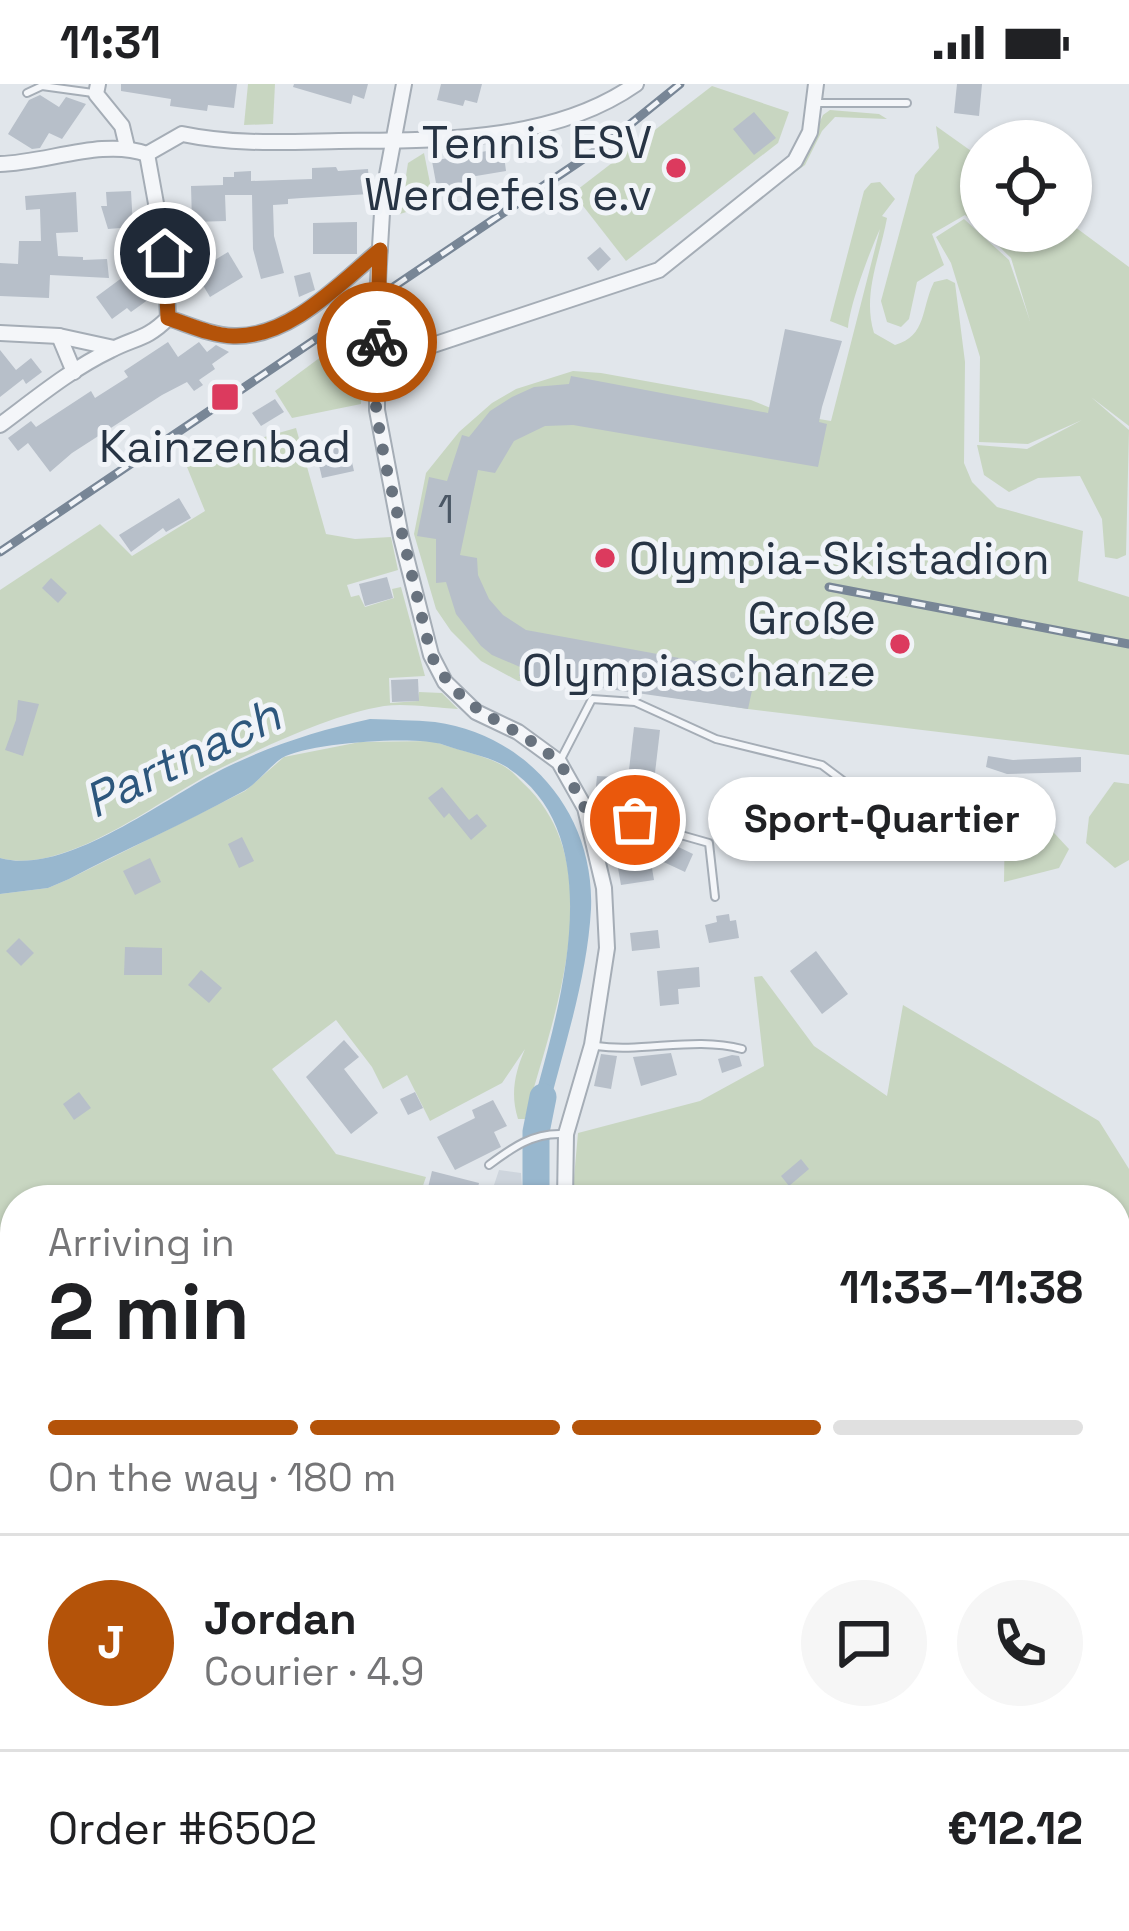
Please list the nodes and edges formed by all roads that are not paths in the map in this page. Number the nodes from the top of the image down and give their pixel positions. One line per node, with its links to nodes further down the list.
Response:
1 (404, 84): 8 (street)
2 (636, 84): 8 (street)
3 (816, 84): 6 (street)
4 (97, 89): 5 (lane); 9 (street)
5 (27, 93)
6 (814, 103): 7 (lane); 15 (street)
7 (907, 103)
8 (394, 140): 10 (street); 12 (street)
9 (127, 147): 10 (street); 11 (street)
10 (147, 154): 13 (street)
11 (0, 164)
12 (380, 250): 13 (street); 15 (street)
13 (168, 318): 17 (street)
14 (0, 333): 16 (street)
15 (377, 335): 20 (street)
16 (59, 336): 17 (street); 18 (street)
17 (114, 348): 18 (street)
18 (74, 372): 19 (street)
19 (0, 425)
20 (559, 762): 21 (street); 22 (lane)
21 (585, 808): 23 (lane); 24 (street)
22 (910, 832)
23 (716, 897)
24 (592, 1046): 25 (lane); 26 (street)
25 (742, 1049)
26 (566, 1134): 27 (lane); 28 (street)
27 (489, 1165)
28 (566, 1185)

